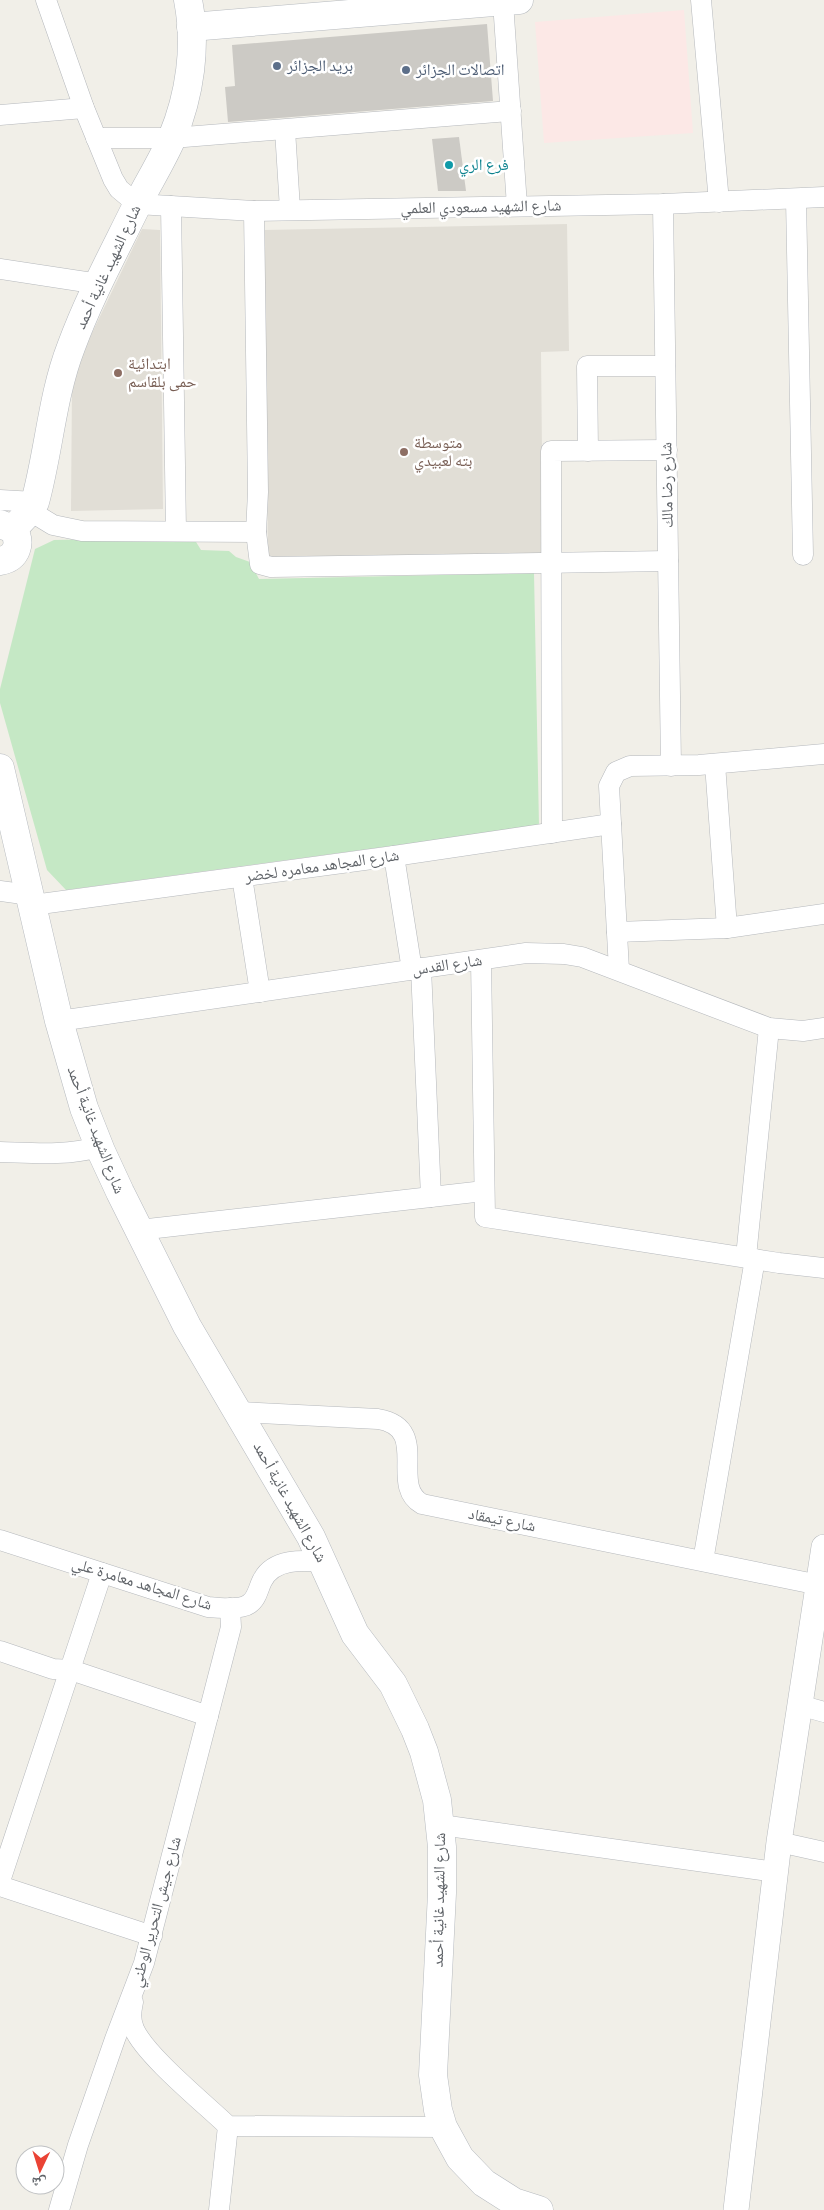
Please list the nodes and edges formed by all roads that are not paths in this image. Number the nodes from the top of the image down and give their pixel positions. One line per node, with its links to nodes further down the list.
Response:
1 (46, 0): 6 (street)
2 (188, 0): 5 (main road, شارع الشهيد غانية أحمد)
3 (701, 0): 14 (street)
4 (511, 1): 5 (main road); 7 (street)
5 (191, 27): 11 (main road, شارع الشهيد غانية أحمد)
6 (84, 108): 8 (street); 10 (street)
7 (511, 111): 9 (street); 18 (street)
8 (0, 115)
9 (285, 130): 11 (street); 19 (street)
10 (96, 138): 11 (street); 15 (street)
11 (172, 138): 15 (main road, شارع الشهيد غانية أحمد)
12 (824, 198): 13 (street, شارع الشهيد مسعودي العلمي)
13 (796, 199): 14 (street, شارع الشهيد مسعودي العلمي); 30 (street)
14 (719, 202): 16 (street, شارع الشهيد مسعودي العلمي)
15 (137, 204): 17 (street, شارع الشهيد مسعودي العلمي); 22 (main road, شارع الشهيد غانية أحمد)
16 (664, 204): 18 (street, شارع الشهيد مسعودي العلمي); 23 (street, شارع رضا مالك)
17 (171, 206): 20 (street, شارع الشهيد مسعودي العلمي); 27 (street)
18 (517, 206): 19 (street, شارع الشهيد مسعودي العلمي)
19 (290, 210): 20 (street, شارع الشهيد مسعودي العلمي)
20 (254, 211): 28 (street)
21 (0, 269): 22 (street)
22 (99, 284): 29 (main road, شارع الشهيد غانية أحمد)
23 (666, 366): 24 (street, شارع رضا مالك); 25 (street)
24 (667, 450): 25 (street); 31 (street, شارع رضا مالك)
25 (588, 451): 32 (street)
26 (0, 500): 29 (street)
27 (176, 531): 28 (street); 29 (street)
28 (256, 532): 32 (street)
29 (13, 540)
30 (802, 555)
31 (668, 561): 32 (street); 35 (street, شارع رضا مالك)
32 (551, 563): 38 (street)
33 (824, 754): 34 (street)
34 (715, 764): 35 (street); 44 (street)
35 (671, 766): 37 (street)
36 (0, 768): 42 (main road, شارع الشهيد غانية أحمد)
37 (611, 824): 38 (street, شارع المجاهد معامره لخضر); 45 (street)
38 (552, 833): 39 (street, شارع المجاهد معامره لخضر)
39 (394, 856): 40 (street, شارع المجاهد معامره لخضر); 47 (street)
40 (242, 877): 42 (street, شارع المجاهد معامره لخضر); 49 (street)
41 (0, 891): 42 (street, شارع المجاهد معامره لخضر)
42 (32, 900): 50 (main road, شارع الشهيد غانية أحمد)
43 (824, 914): 44 (street)
44 (726, 928): 45 (street)
45 (617, 932): 48 (street)
46 (481, 960): 47 (street, شارع القدس); 48 (street, شارع القدس); 55 (street)
47 (417, 969): 49 (street, شارع القدس); 56 (street)
48 (619, 970): 51 (street, شارع القدس)
49 (260, 992): 50 (street, شارع القدس)
50 (59, 1021): 53 (main road, شارع الشهيد غانية أحمد)
51 (769, 1028): 52 (street, شارع القدس); 58 (street)
52 (824, 1028)
53 (99, 1147): 54 (street); 57 (main road, شارع الشهيد غانية أحمد)
54 (0, 1152)
55 (484, 1191): 56 (street); 58 (street)
56 (431, 1197): 57 (street)
57 (139, 1230): 60 (main road, شارع الشهيد غانية أحمد)
58 (750, 1258): 59 (street); 63 (street)
59 (824, 1268)
60 (239, 1412): 63 (street, شارع تيمقاد); 64 (main road, شارع الشهيد غانية أحمد)
61 (0, 1540): 65 (street, شارع المجاهد معامرة علي)
62 (824, 1547): 66 (street)
63 (703, 1561): 66 (street, شارع تيمقاد)
64 (324, 1562): 67 (street, شارع المجاهد معامرة علي); 73 (main road, شارع الشهيد غانية أحمد)
65 (102, 1573): 67 (street, شارع المجاهد معامرة علي); 69 (street)
66 (820, 1585): 70 (street)
67 (230, 1608): 72 (street, شارع جيش التحرير الوطني)
68 (0, 1651): 69 (street)
69 (71, 1670): 72 (street); 77 (street)
70 (799, 1705): 71 (street); 74 (street)
71 (824, 1712)
72 (208, 1716): 79 (street, شارع جيش التحرير الوطني)
73 (440, 1824): 76 (street); 82 (main road, شارع الشهيد غانية أحمد)
74 (779, 1842): 75 (street); 76 (street)
75 (824, 1852)
76 (776, 1872): 86 (street)
77 (0, 1881)
78 (0, 1886): 79 (street)
79 (152, 1936): 80 (street, شارع جيش التحرير الوطني)
80 (136, 1987): 81 (street); 83 (street, شارع جيش التحرير الوطني)
81 (228, 2126): 82 (street); 84 (street)
82 (443, 2127): 85 (main road, شارع الشهيد غانية أحمد)
83 (59, 2210)
84 (219, 2210)
85 (539, 2210)
86 (736, 2210)

